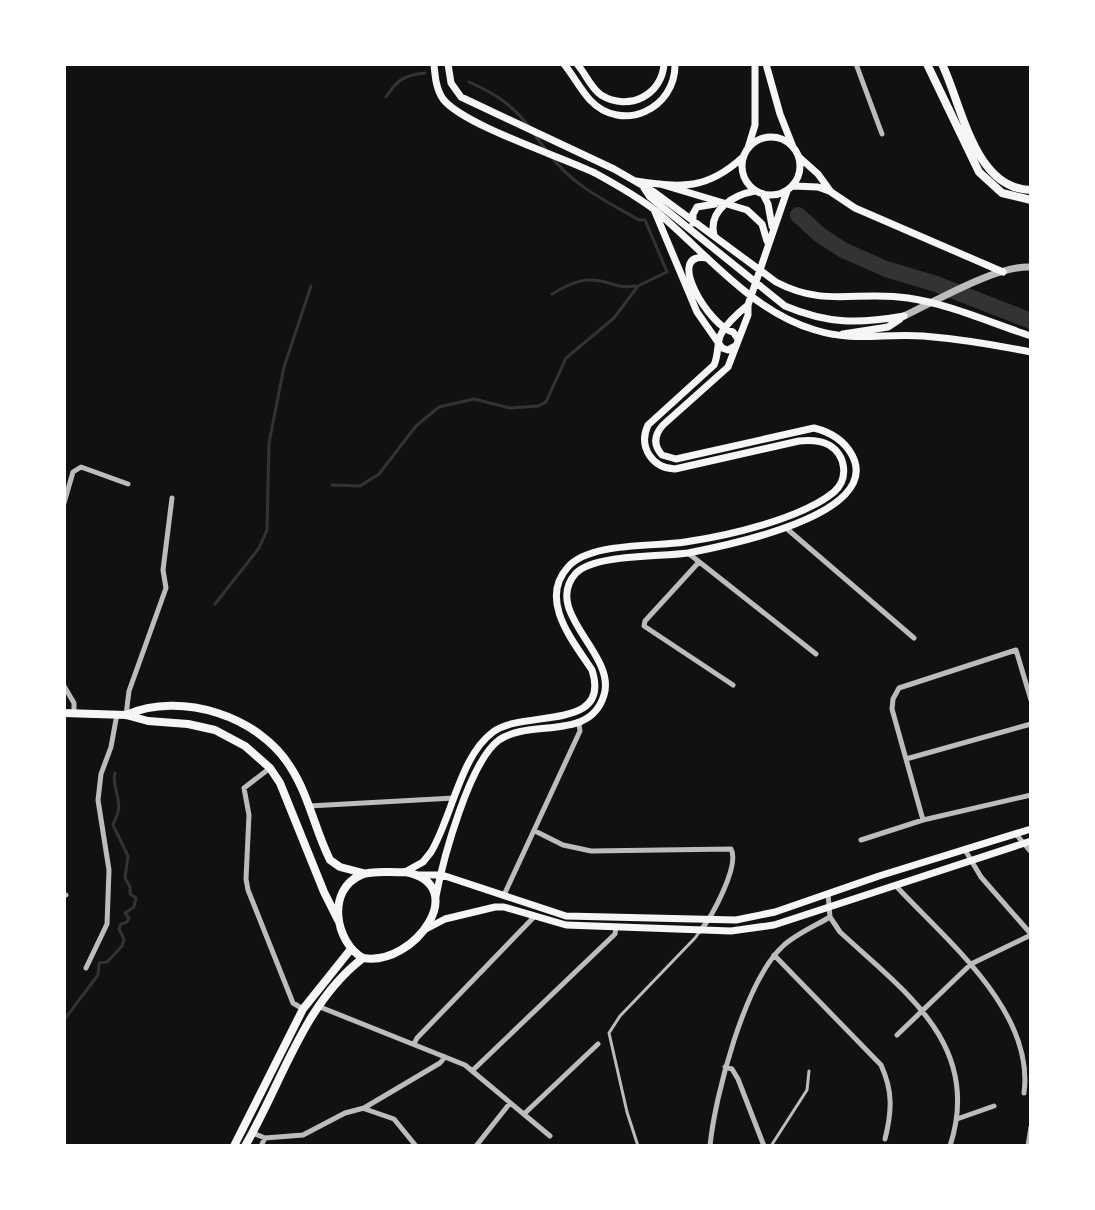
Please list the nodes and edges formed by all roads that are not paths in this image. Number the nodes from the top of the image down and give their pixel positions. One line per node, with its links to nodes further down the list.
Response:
1 (434, 64): 24 (main road)
2 (448, 64): 15 (main road)
3 (564, 64): 6 (main road)
4 (577, 64): 5 (main road)
5 (664, 64)
6 (675, 64)
7 (755, 64): 13 (main road)
8 (766, 64): 14 (main road)
9 (856, 64): 12 (street)
10 (927, 64): 22 (main road)
11 (942, 64): 19 (main road)
12 (882, 134)
13 (746, 152): 14 (main road); 16 (main road); 21 (main road)
14 (796, 153): 18 (main road); 20 (main road)
15 (632, 180): 16 (main road); 17 (main road)
16 (660, 184): 23 (main road)
17 (643, 187): 25 (main road); 27 (main road)
18 (790, 188): 20 (main road); 21 (main road); 26 (main road)
19 (1031, 190)
20 (831, 192): 32 (main road)
21 (759, 193): 23 (main road); 26 (main road)
22 (1031, 200)
23 (726, 204): 25 (main road); 28 (main road); 29 (main road)
24 (654, 210): 30 (main road); 41 (main road)
25 (693, 220): 27 (main road); 28 (main road)
26 (773, 229): 29 (main road)
27 (696, 233): 35 (main road)
28 (714, 235): 39 (main road)
29 (769, 246): 33 (main road)
30 (707, 258): 36 (main road); 38 (main road)
31 (1031, 267): 32 (street)
32 (1003, 272): 35 (street)
33 (748, 305): 34 (main road); 40 (main road)
34 (735, 316): 36 (main road); 37 (main road)
35 (904, 316): 38 (main road)
36 (712, 318): 37 (main road)
37 (725, 331): 40 (main road); 41 (main road)
38 (837, 336): 42 (main road)
39 (1031, 336)
40 (736, 343): 41 (main road); 44 (main road)
41 (720, 344): 43 (main road)
42 (1031, 352)
43 (706, 373): 44 (main road); 45 (main road)
44 (713, 382): 46 (main road)
45 (661, 412): 46 (main road); 50 (main road)
46 (668, 420): 48 (main road)
47 (771, 436): 48 (main road); 49 (main road); 51 (main road)
48 (657, 447): 50 (main road)
49 (774, 447): 50 (main road); 52 (main road)
50 (647, 451)
51 (854, 460): 52 (main road); 57 (main road)
52 (843, 464): 56 (main road)
53 (128, 484): 55 (street)
54 (172, 498): 71 (street)
55 (64, 503)
56 (783, 518): 57 (main road); 58 (main road)
57 (786, 528): 59 (main road); 63 (street)
58 (687, 542): 59 (main road); 61 (main road)
59 (688, 553): 60 (street); 62 (main road)
60 (699, 562): 64 (street); 65 (street)
61 (558, 586): 62 (main road); 70 (main road)
62 (569, 589): 72 (main road)
63 (914, 638)
64 (816, 654)
65 (733, 685)
66 (64, 686): 69 (street)
67 (1031, 700): 74 (street)
68 (64, 713): 69 (main road)
69 (74, 713): 71 (main road)
70 (576, 713): 72 (main road); 77 (main road)
71 (121, 714): 75 (main road); 79 (main road); 111 (street)
72 (579, 724): 78 (main road); 82 (street)
73 (1031, 724): 74 (street)
74 (906, 759): 80 (street)
75 (270, 768): 101 (main road); 113 (street)
76 (1031, 795): 80 (street)
77 (455, 798): 78 (main road); 79 (street); 89 (main road)
78 (464, 802): 92 (main road)
79 (308, 807): 90 (main road)
80 (923, 820): 84 (street)
81 (1031, 829): 83 (main road)
82 (535, 831): 95 (street); 102 (street)
83 (1015, 833): 85 (street); 86 (main road)
84 (861, 840)
85 (1027, 843): 87 (street); 88 (main road)
86 (964, 849): 88 (street); 94 (main road)
87 (1031, 852)
88 (970, 860): 93 (main road); 106 (street)
89 (405, 872): 90 (main road); 91 (main road)
90 (363, 873): 101 (main road)
91 (419, 875): 92 (main road); 96 (main road)
92 (442, 875): 95 (main road); 96 (main road)
93 (895, 885): 97 (main road); 110 (street)
94 (828, 893): 97 (street); 102 (main road)
95 (504, 895): 99 (main road)
96 (435, 902): 104 (main road)
97 (831, 905): 100 (street); 105 (main road)
98 (534, 917): 103 (main road); 104 (main road); 116 (street)
99 (617, 917): 102 (main road); 103 (main road)
100 (830, 917): 108 (street); 114 (street)
101 (338, 920): 107 (main road)
102 (710, 920): 105 (street)
103 (616, 927): 105 (main road); 120 (street)
104 (426, 929): 109 (main road)
105 (700, 931): 138 (lane)
106 (1031, 934): 110 (street)
107 (351, 949): 109 (main road); 113 (main road)
108 (774, 955): 119 (street); 132 (street)
109 (363, 958): 112 (main road)
110 (971, 964): 114 (street); 122 (street)
111 (86, 968)
112 (318, 1006): 113 (main road); 116 (street); 129 (main road)
113 (303, 1009): 129 (main road)
114 (923, 1009): 115 (street); 127 (street)
115 (897, 1035)
116 (414, 1044): 118 (street)
117 (598, 1044): 126 (street)
118 (445, 1057): 120 (street); 125 (street)
119 (725, 1067): 139 (street); 140 (street)
120 (472, 1071): 123 (street)
121 (809, 1071): 141 (lane)
122 (1024, 1093)
123 (510, 1103): 126 (street); 137 (street)
124 (994, 1106): 127 (street)
125 (364, 1108): 131 (street); 136 (street)
126 (524, 1114): 130 (street)
127 (957, 1119): 142 (street)
128 (1031, 1127): 143 (street)
129 (248, 1131): 131 (street); 133 (main road); 134 (main road)
130 (550, 1136)
131 (265, 1138): 135 (street)
132 (885, 1139)
133 (234, 1146)
134 (245, 1146)
135 (261, 1146)
136 (416, 1146)
137 (476, 1146)
138 (638, 1146)
139 (710, 1146)
140 (764, 1146)
141 (771, 1146)
142 (950, 1146)
143 (1028, 1146)

